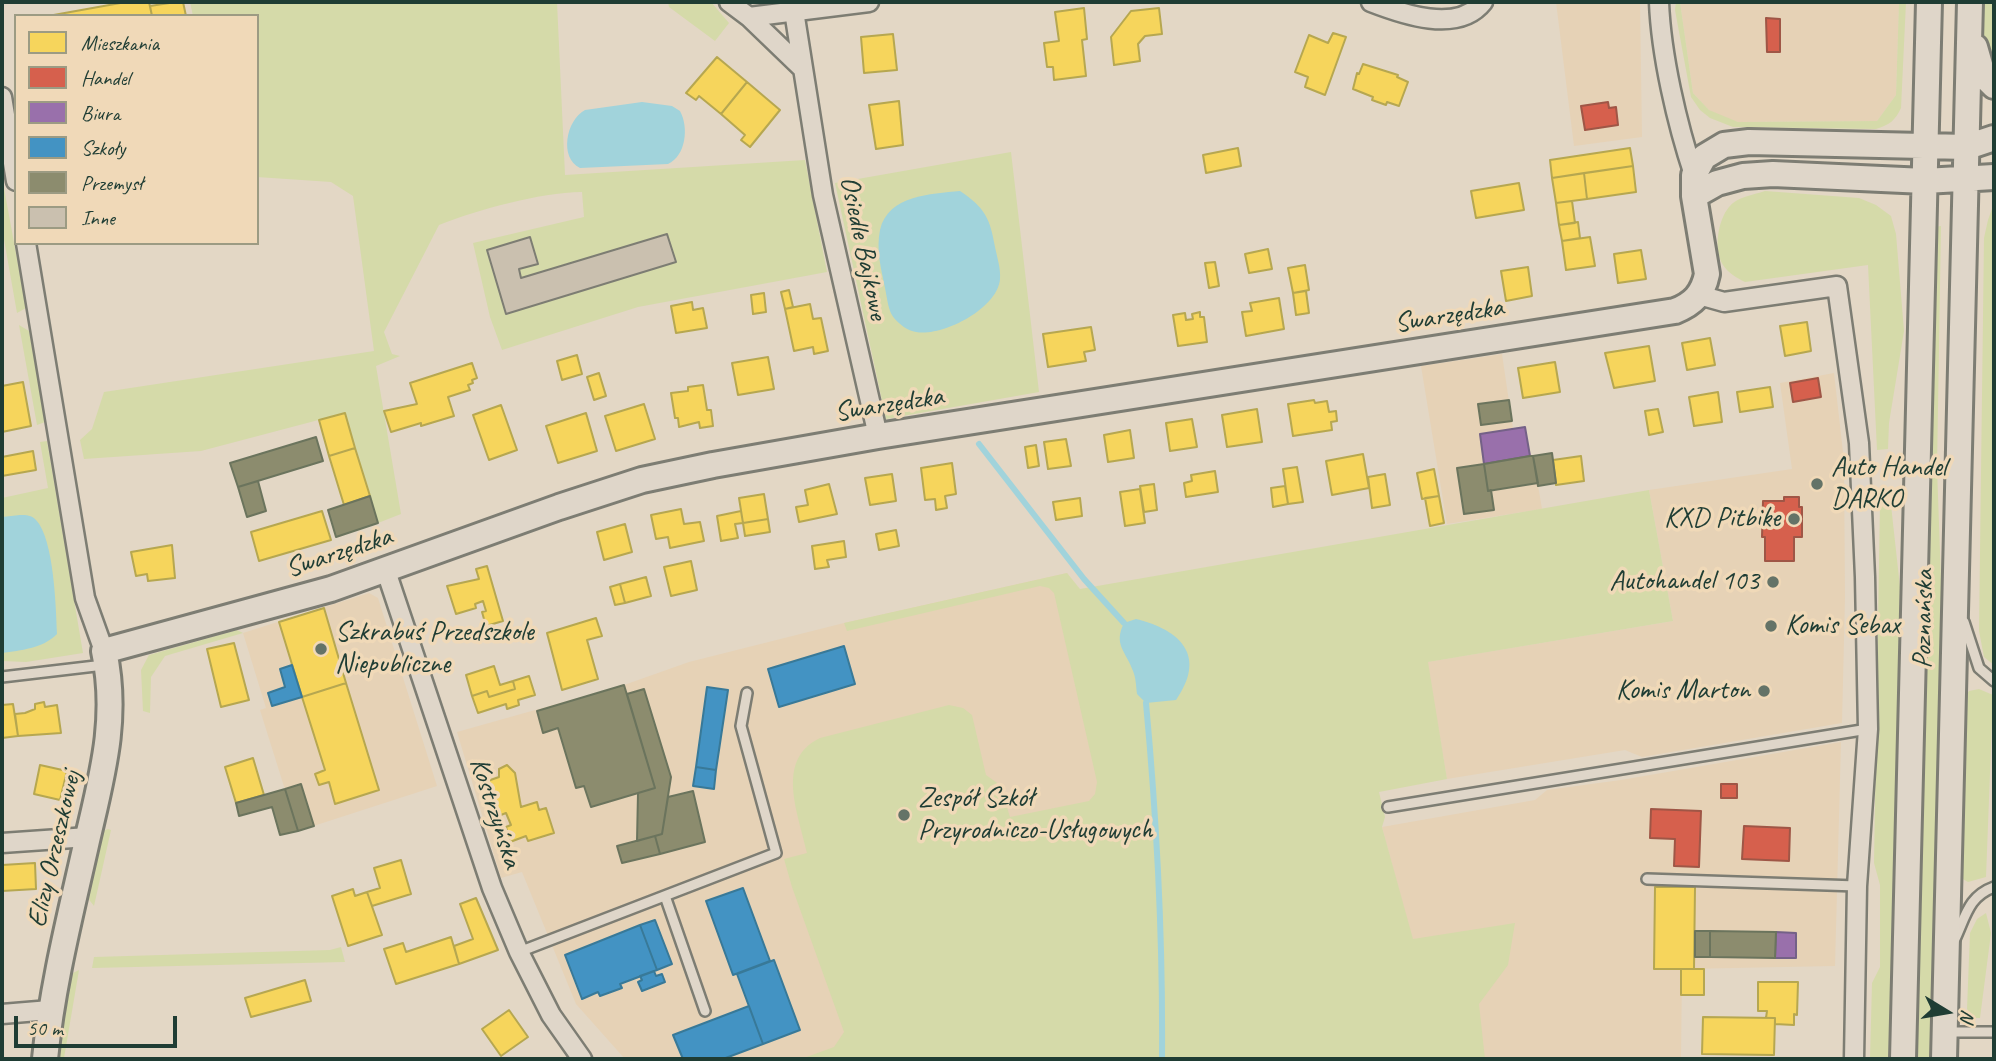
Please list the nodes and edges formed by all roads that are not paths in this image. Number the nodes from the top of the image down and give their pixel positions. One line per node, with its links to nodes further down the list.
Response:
1 (729, 2): 9 (street)
2 (869, 2): 8 (street)
3 (1371, 2): 4 (street)
4 (1483, 2)
5 (1659, 2): 20 (street)
6 (1929, 2): 15 (street, Poznańska)
7 (1969, 10): 11 (street); 14 (street, Poznańska)
8 (794, 11): 9 (street); 10 (street, Osiedle Bajkowe)
9 (750, 17): 10 (street)
10 (803, 69): 23 (street, Osiedle Bajkowe)
11 (1994, 86)
12 (2, 97): 16 (street)
13 (1994, 138): 14 (street)
14 (1967, 147): 15 (street); 18 (street, Poznańska)
15 (1925, 148): 19 (street, Poznańska); 20 (street)
16 (14, 169)
17 (1994, 177): 18 (street)
18 (1965, 180): 19 (street); 25 (street, Poznańska)
19 (1925, 181): 20 (street); 48 (street, Poznańska)
20 (1694, 185): 22 (street)
21 (26, 245): 26 (street)
22 (1699, 295): 23 (street, Swarzędzka); 30 (street, Poznańska)
23 (878, 436): 24 (street, Swarzędzka)
24 (386, 571): 26 (street, Swarzędzka); 38 (street, Kostrzyńska)
25 (1954, 593): 28 (lane); 39 (street, Poznańska)
26 (105, 658): 27 (lane); 32 (street, Elizy Orzeszkowej)
27 (2, 677)
28 (1994, 681)
29 (747, 693): 37 (lane)
30 (1868, 729): 31 (lane); 35 (street, Poznańska)
31 (1388, 807)
32 (88, 837): 33 (street); 40 (street, Elizy Orzeszkowej)
33 (2, 843)
34 (1647, 879): 35 (lane)
35 (1857, 886): 47 (street, Poznańska)
36 (1994, 887): 39 (lane)
37 (665, 896): 38 (lane); 41 (lane)
38 (519, 952): 46 (street, Kostrzyńska)
39 (1947, 956): 43 (street, Poznańska)
40 (50, 1010): 42 (street); 45 (street, Elizy Orzeszkowej)
41 (705, 1011)
42 (2, 1014)
43 (1945, 1032): 44 (lane); 49 (street, Poznańska)
44 (1994, 1032)
45 (45, 1059)
46 (582, 1059)
47 (1854, 1059)
48 (1903, 1059)
49 (1944, 1059)

